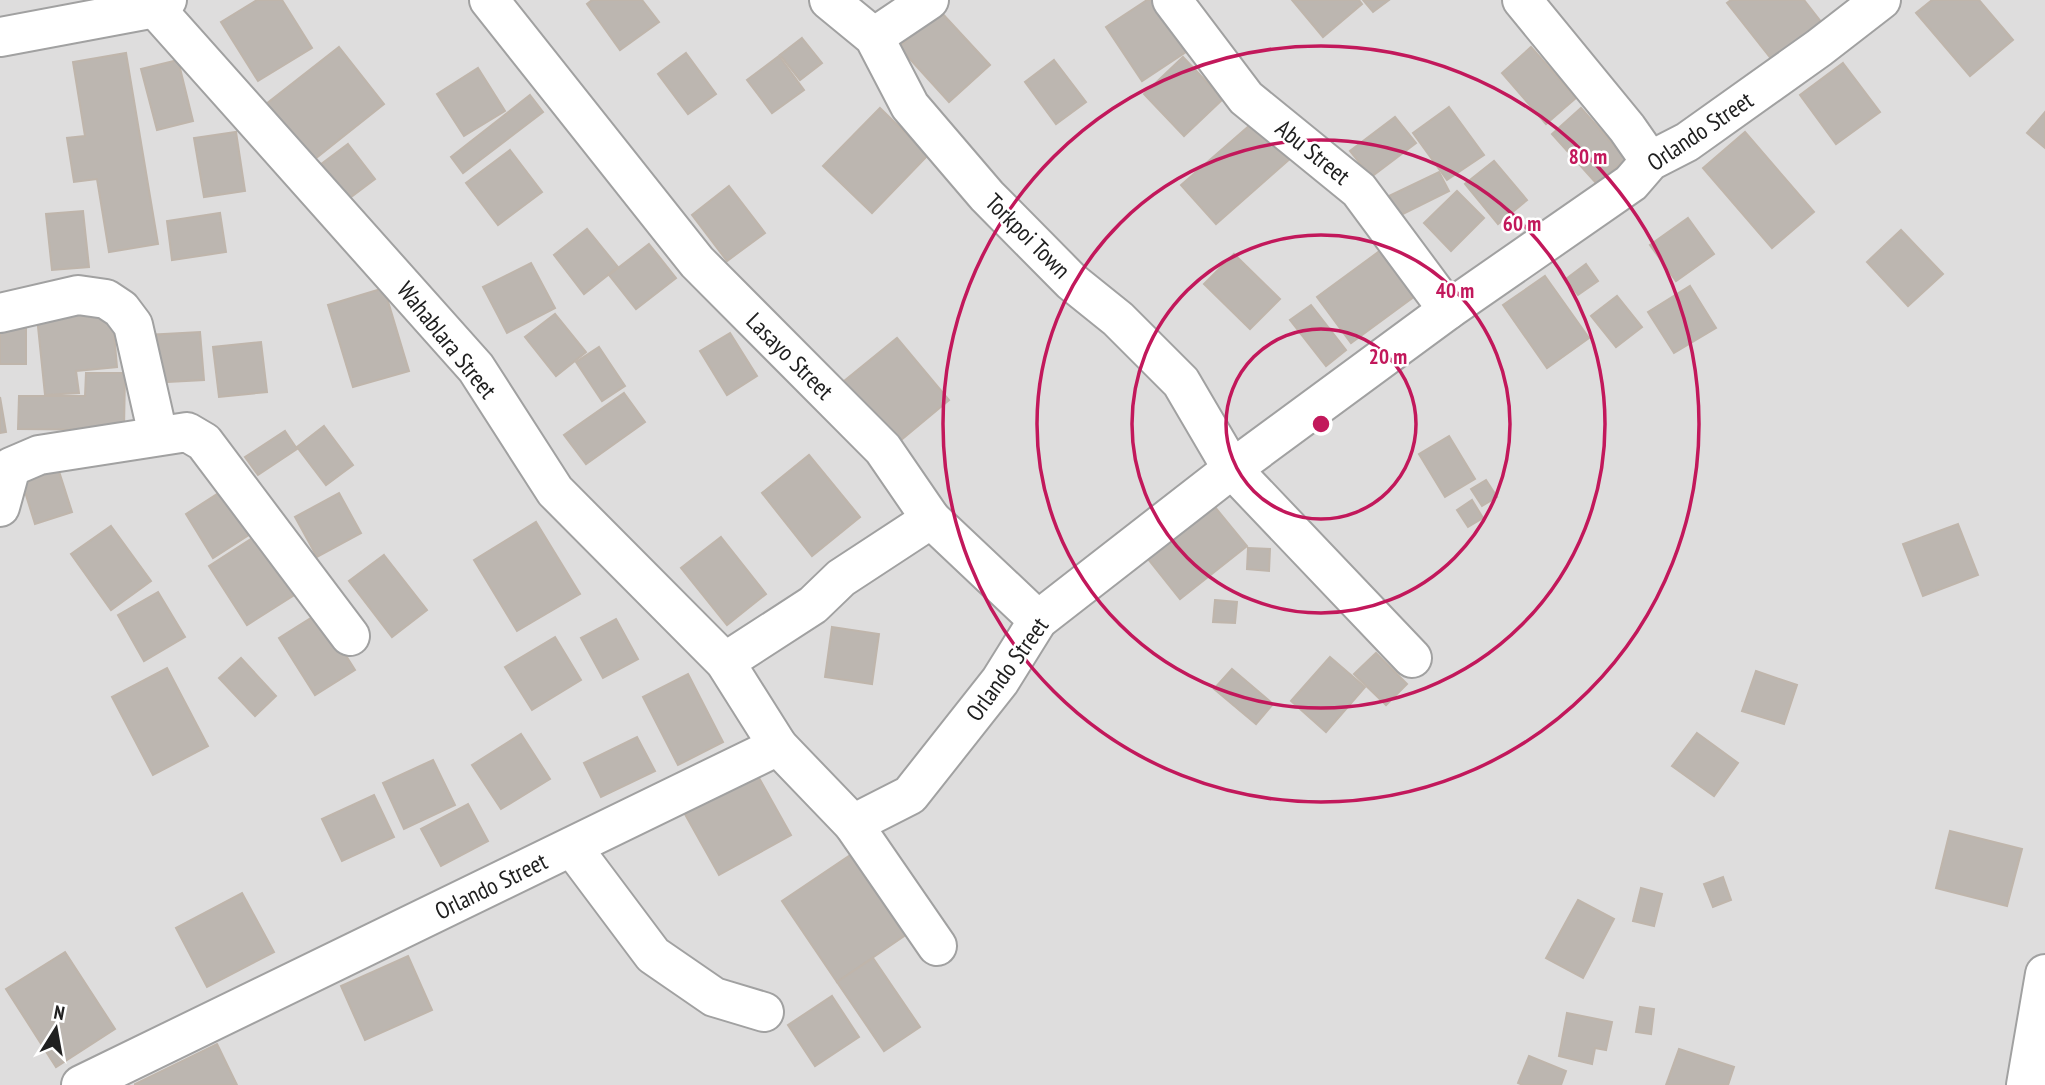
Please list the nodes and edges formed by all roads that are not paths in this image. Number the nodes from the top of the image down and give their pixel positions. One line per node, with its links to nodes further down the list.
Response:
1 (489, 0): 16 (street, Lasayo Street)
2 (829, 0): 9 (street, Torkpoi Town)
3 (929, 0): 9 (street)
4 (1172, 0): 11 (street, Abu Street)
5 (1522, 0): 10 (street)
6 (1879, 1): 10 (street, Orlando Street)
7 (161, 4): 8 (street); 20 (street, Wahablara Street)
8 (0, 37)
9 (874, 37): 14 (street, Torkpoi Town)
10 (1650, 161): 11 (street, Orlando Street)
11 (1448, 310): 14 (street, Orlando Street)
12 (0, 313): 13 (street)
13 (158, 435): 15 (street); 18 (street)
14 (1233, 469): 17 (street, Orlando Street); 19 (street, Torkpoi Town)
15 (0, 507)
16 (931, 519): 17 (street, Lasayo Street); 20 (street)
17 (1038, 620): 22 (street, Orlando Street)
18 (350, 636)
19 (1412, 657)
20 (725, 662): 21 (street, Wahablara Street)
21 (778, 746): 22 (street); 23 (street, Orlando Street)
22 (853, 824): 24 (street)
23 (572, 847): 26 (street); 27 (street, Orlando Street)
24 (937, 946)
25 (2045, 974): 28 (street)
26 (764, 1012)
27 (81, 1085)
28 (2026, 1085)

